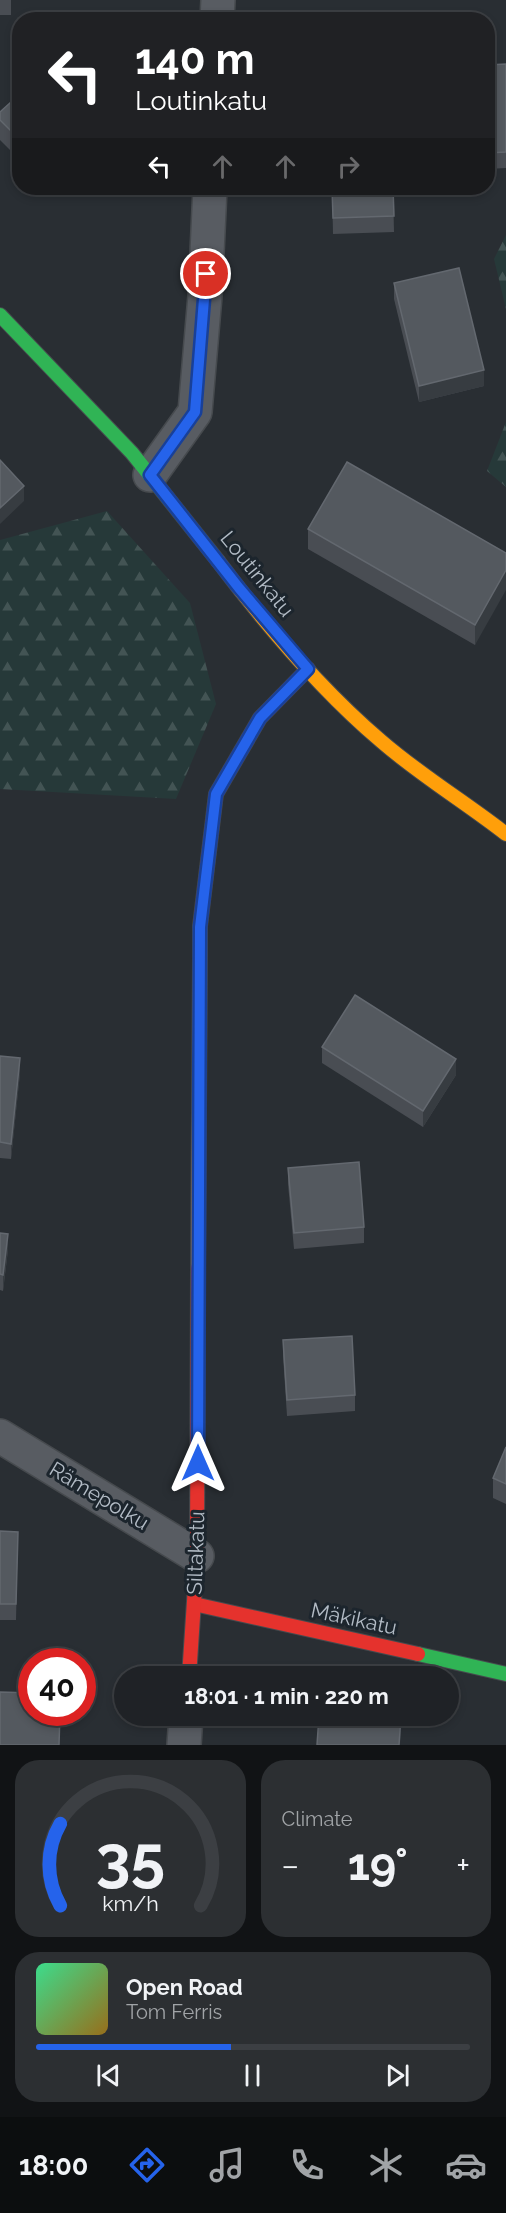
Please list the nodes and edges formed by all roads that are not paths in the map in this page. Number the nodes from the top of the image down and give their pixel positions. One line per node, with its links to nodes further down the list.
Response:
1 (210, 195): 3 (street)
2 (0, 315): 3 (street, Loutinkatu)
3 (150, 475): 4 (street, Loutinkatu)
4 (308, 669): 5 (street, Loutinkatu); 7 (street, Siltakatu)
5 (506, 834)
6 (0, 1436): 7 (street, Rämepolku)
7 (197, 1556): 8 (street, Siltakatu)
8 (194, 1604): 9 (street, Siltakatu); 10 (street, Mäkikatu)
9 (190, 1666)
10 (506, 1674)
11 (185, 1726): 12 (street)
12 (183, 1745)

